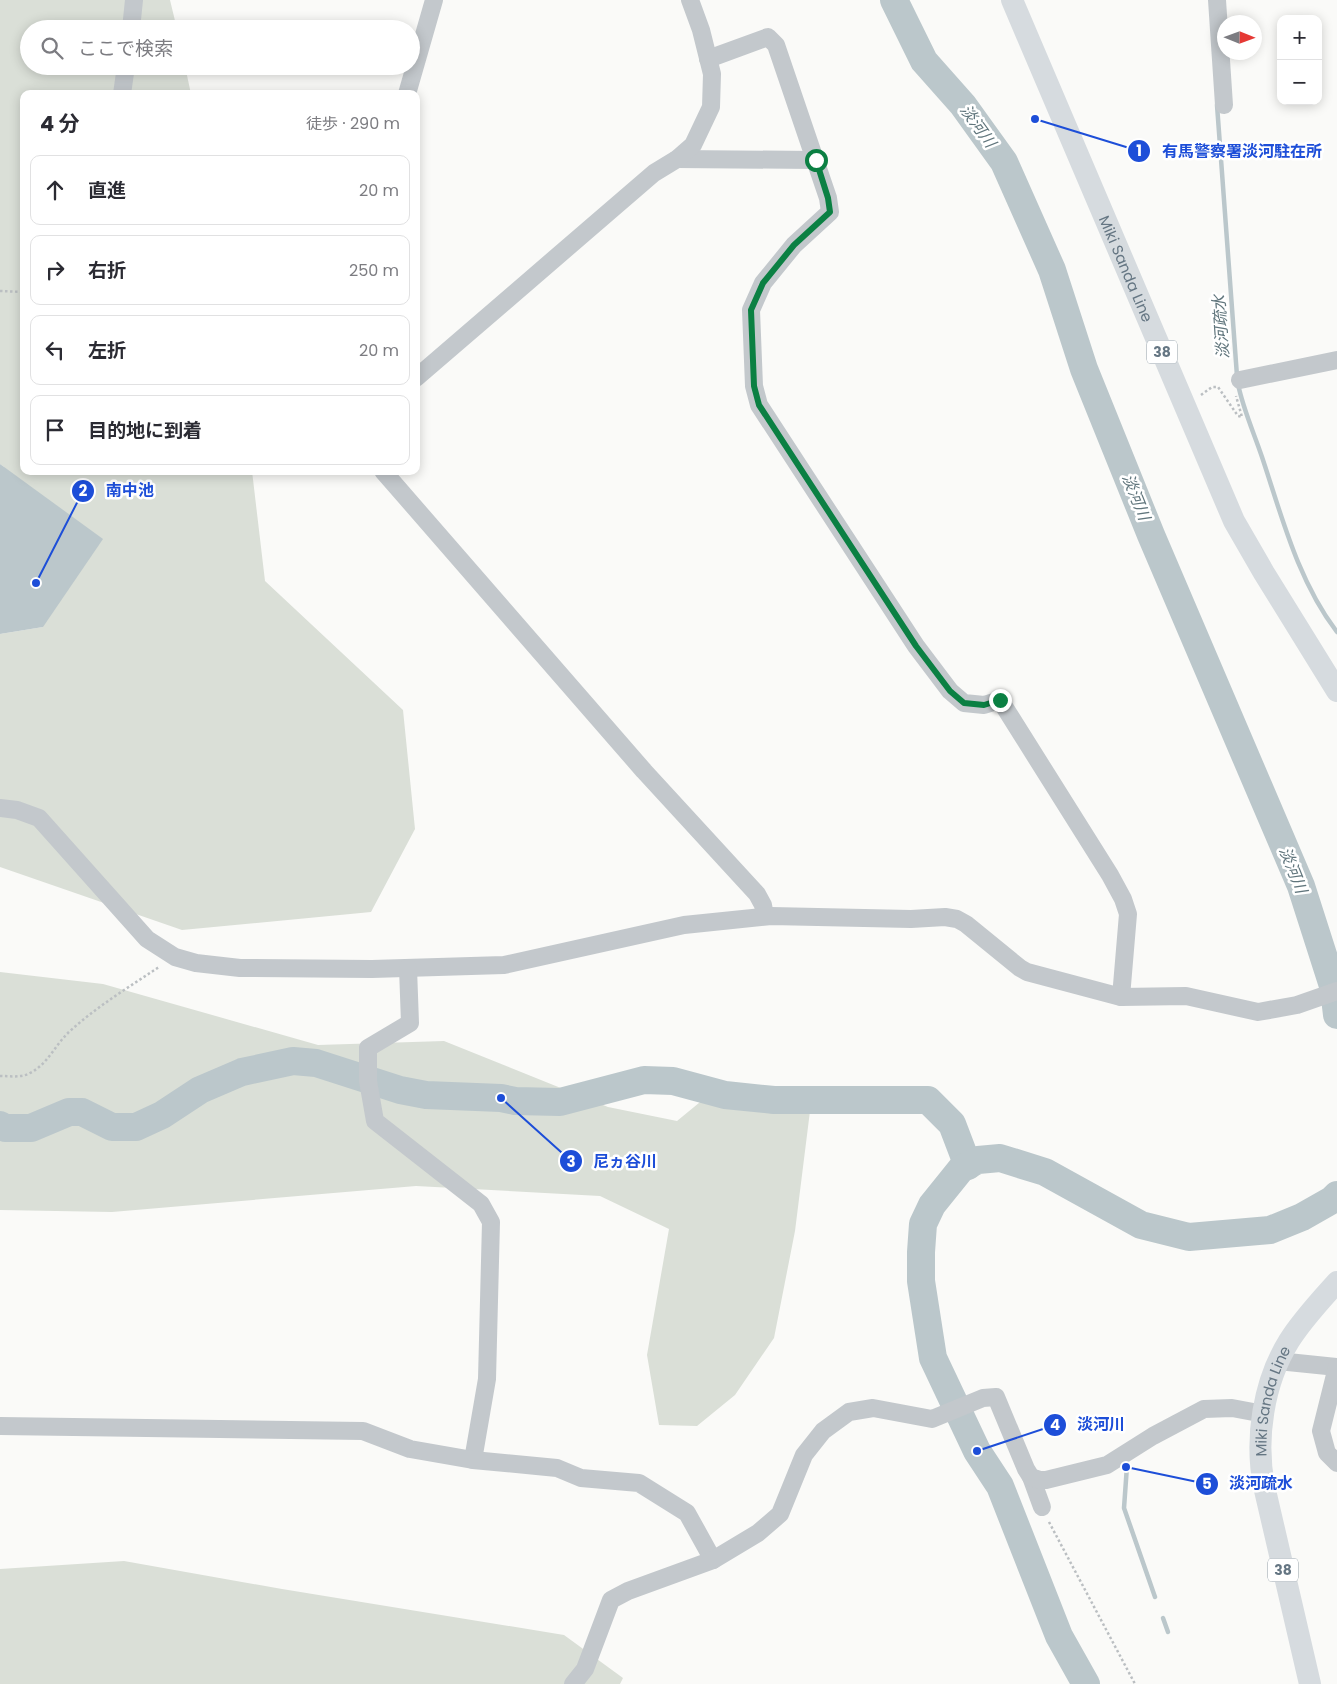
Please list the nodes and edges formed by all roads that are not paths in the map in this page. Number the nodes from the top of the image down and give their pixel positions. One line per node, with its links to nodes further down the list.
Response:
1 (134, 0): 6 (street)
2 (434, 0): 7 (street)
3 (690, 0): 8 (street)
4 (1012, 0): 20 (main road, Miki Sanda Line / 38)
5 (1217, 0): 13 (street)
6 (132, 20)
7 (420, 49)
8 (708, 59): 14 (street); 15 (street)
9 (125, 75): 11 (street)
10 (412, 75): 12 (street)
11 (123, 90)
12 (408, 90)
13 (1224, 105)
14 (677, 159): 15 (street); 17 (street)
15 (816, 160): 25 (street)
16 (1337, 360): 18 (street)
17 (420, 375)
18 (1237, 384)
19 (386, 475): 22 (street)
20 (1337, 691)
21 (0, 808): 23 (street)
22 (765, 916): 23 (street); 25 (street)
23 (408, 968): 31 (street)
24 (1337, 991): 25 (street)
25 (1121, 997)
26 (1337, 1282): 27 (main road, Miki Sanda Line / 38)
27 (1278, 1362): 28 (street); 29 (main road, Miki Sanda Line / 38)
28 (1337, 1367): 32 (street)
29 (1263, 1419): 33 (street); 37 (main road, Miki Sanda Line / 38)
30 (0, 1426): 31 (street)
31 (473, 1460): 35 (street)
32 (1337, 1463)
33 (1033, 1484): 34 (street); 35 (street)
34 (1042, 1507)
35 (713, 1560): 36 (street)
36 (574, 1684)
37 (1310, 1684)

